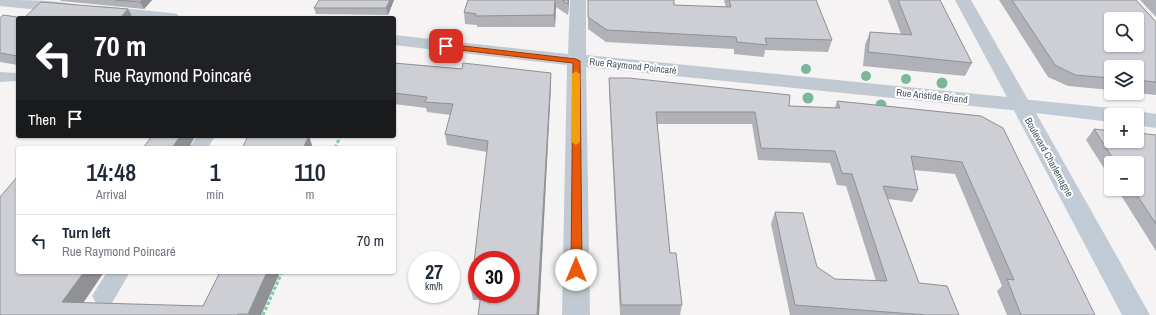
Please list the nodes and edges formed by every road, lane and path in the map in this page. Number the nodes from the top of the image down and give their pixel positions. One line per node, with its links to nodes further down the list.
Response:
1 (578, 0): 6 (street)
2 (963, 0): 8 (street, Boulevard Charlemagne)
3 (0, 1): 4 (street)
4 (151, 16)
5 (396, 40): 6 (street, Rue Raymond Poincaré)
6 (576, 61): 7 (street, Rue Raymond Poincaré); 16 (street)
7 (753, 78): 8 (street, Rue Aristide Briand)
8 (1021, 105): 9 (main road, Rue Aristide Briand); 17 (main road, Boulevard Charlemagne)
9 (1104, 114)
10 (1144, 119): 11 (main road)
11 (1156, 121)
12 (118, 274): 14 (lane)
13 (281, 274): 15 (path)
14 (104, 296)
15 (264, 315)
16 (576, 315)
17 (1136, 315)

